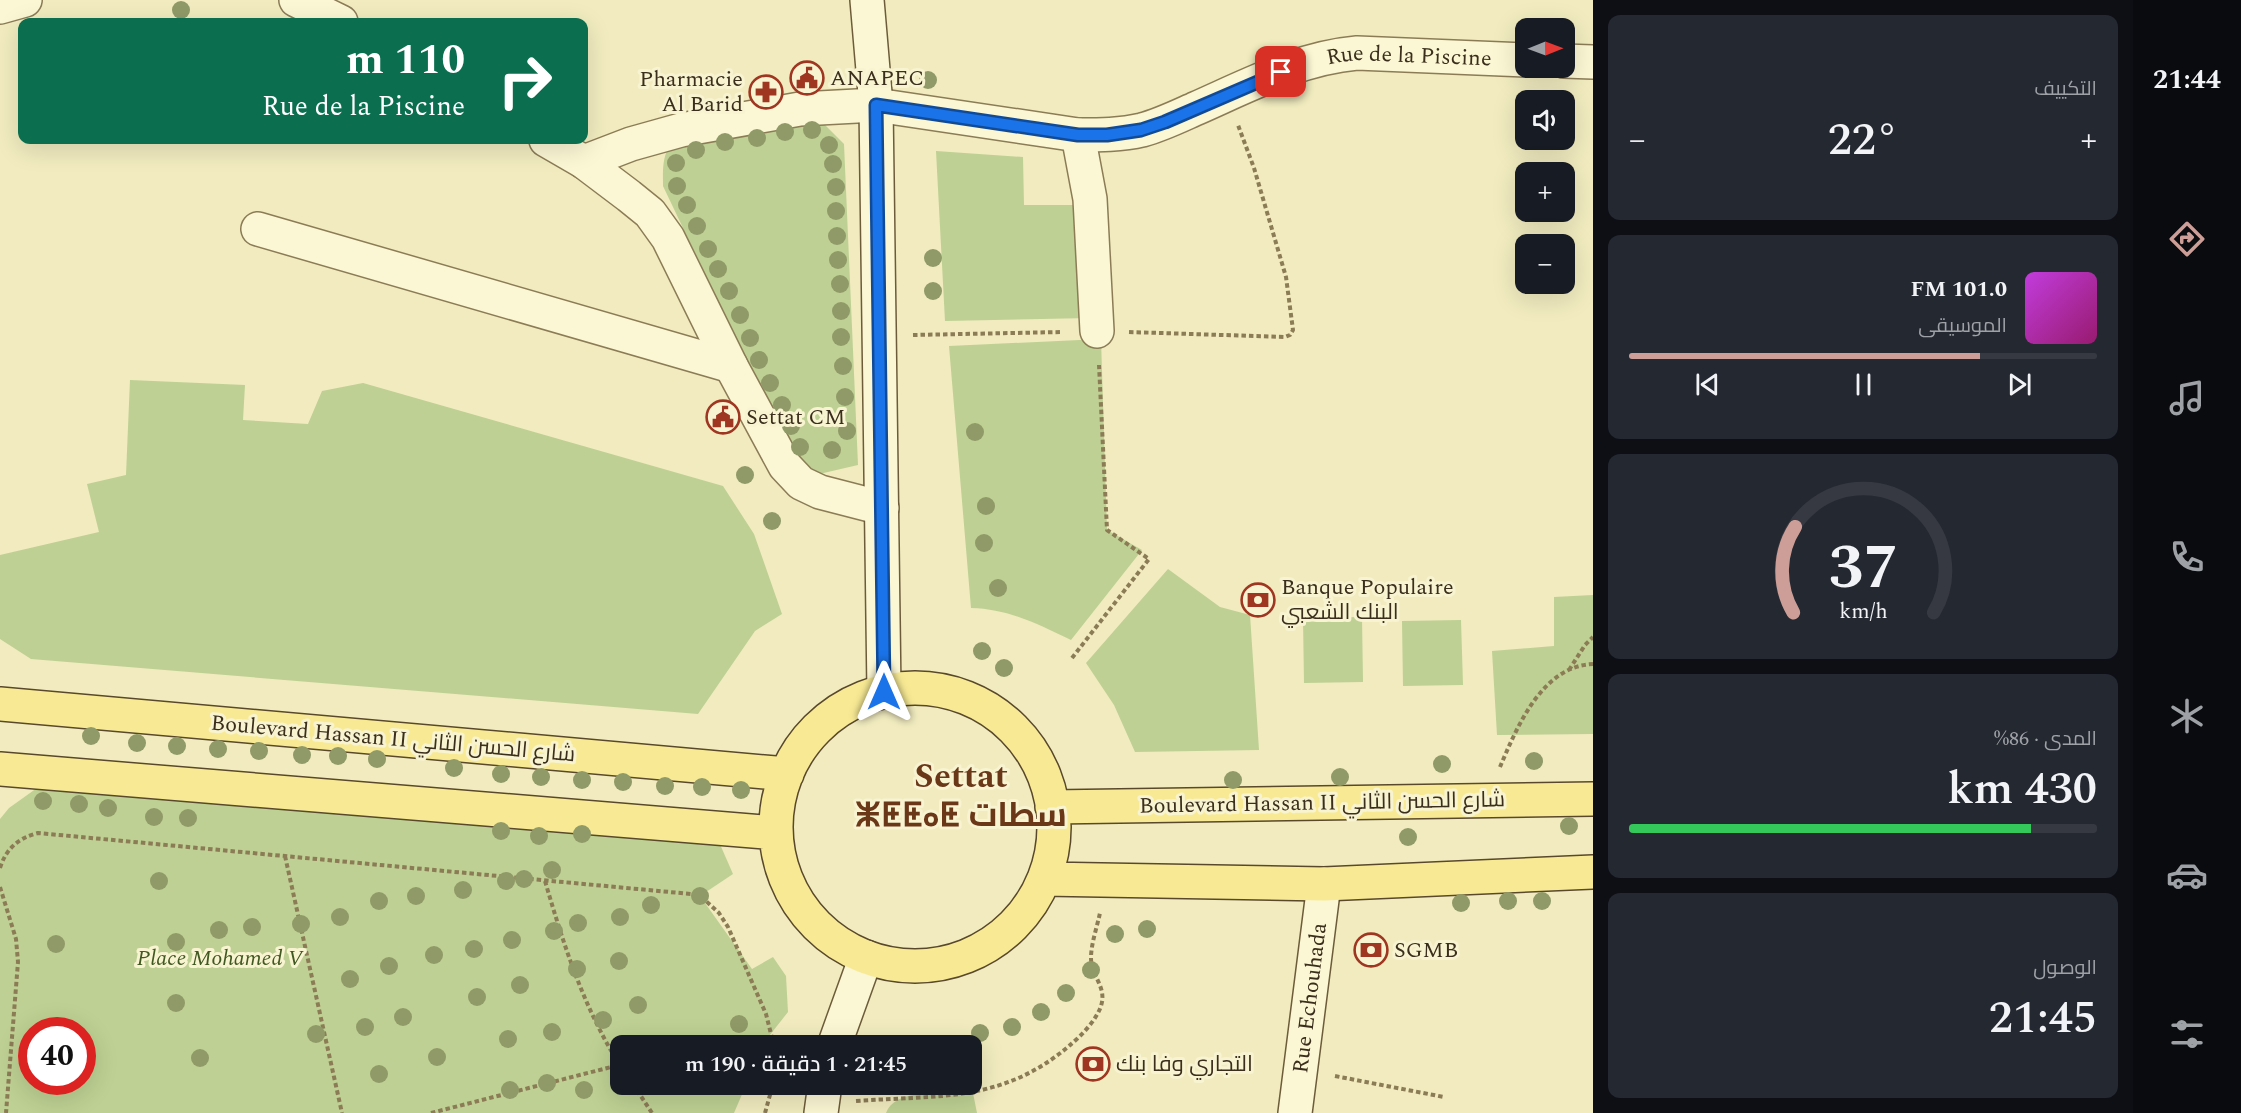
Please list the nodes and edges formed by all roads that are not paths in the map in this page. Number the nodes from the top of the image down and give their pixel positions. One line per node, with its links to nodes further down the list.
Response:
1 (25, 0): 4 (street)
2 (296, 0): 5 (street)
3 (867, 0): 9 (street)
4 (0, 7)
5 (333, 18)
6 (1515, 60): 10 (street, Rue de la Piscine)
7 (1575, 61): 8 (street)
8 (1593, 62)
9 (876, 105): 10 (street, Rue de la Piscine); 12 (street, Rue de la Piscine); 16 (street)
10 (1078, 135): 14 (street)
11 (553, 144): 12 (street)
12 (584, 162): 15 (street)
13 (258, 229): 15 (street)
14 (1097, 331)
15 (731, 366): 16 (street)
16 (882, 508): 17 (street)
17 (884, 692): 20 (main road); 22 (main road)
18 (0, 704): 20 (main road, Boulevard Hassan II شارع الحسن الثاني)
19 (0, 768): 23 (main road)
20 (787, 774): 23 (main road)
21 (1593, 799): 22 (main road, Boulevard Hassan II شارع الحسن الثاني)
22 (1052, 807): 25 (main road)
23 (776, 833): 27 (main road)
24 (1593, 872): 26 (main road)
25 (1044, 879): 26 (main road); 27 (main road)
26 (1324, 884): 29 (street, Rue Echouhada)
27 (866, 957): 28 (street)
28 (838, 1035)
29 (1295, 1113)

